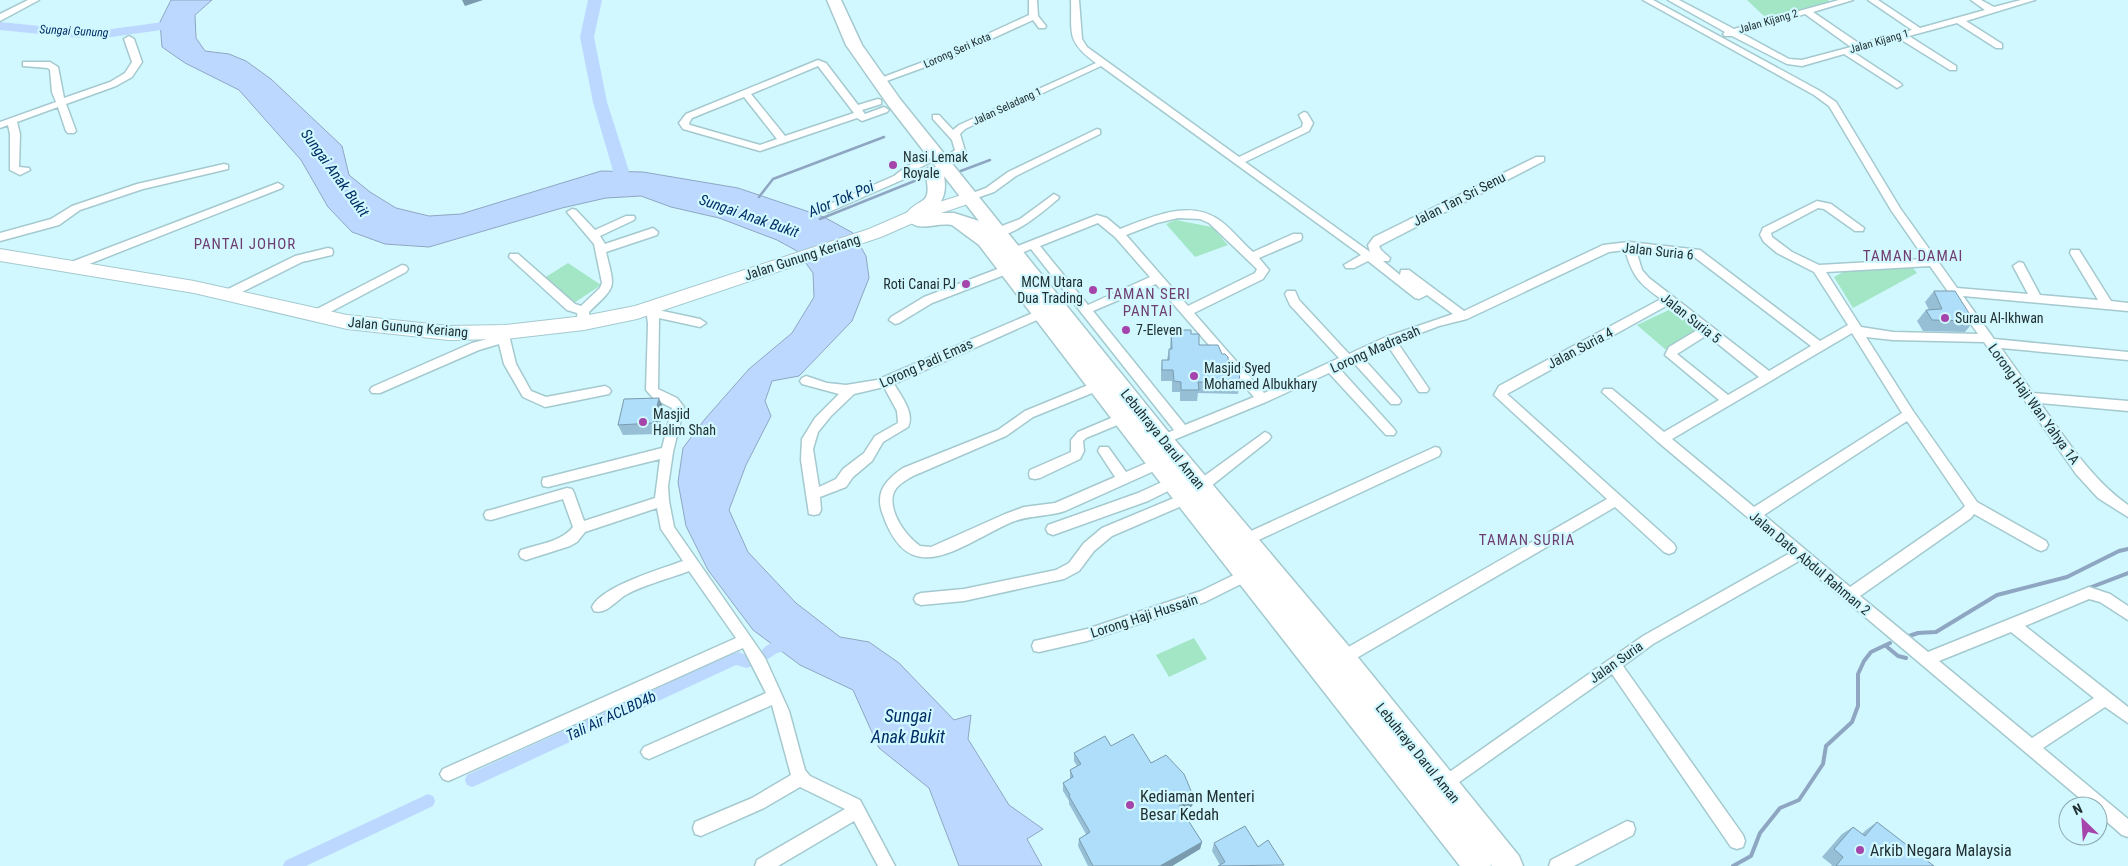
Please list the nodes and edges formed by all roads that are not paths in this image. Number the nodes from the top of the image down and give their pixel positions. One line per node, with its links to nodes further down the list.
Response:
1 (36, 0): 16 (street)
2 (820, 0): 34 (highway, Lebuhraya Darul Aman)
3 (834, 0): 30 (highway, Lebuhraya Darul Aman)
4 (1033, 0): 15 (street)
5 (1075, 0): 45 (street)
6 (1647, 0): 23 (street, Lorong Haji Wan Yahya 1A)
7 (1672, 0): 20 (street, Jalan Kijang 1)
8 (1849, 0): 12 (street, Jalan Kijang 2)
9 (1872, 0): 19 (street)
10 (1974, 0): 13 (street)
11 (2031, 0): 13 (street, Jalan Kijang 1)
12 (1836, 1): 14 (street, Jalan Kijang 2)
13 (1992, 10): 17 (street, Jalan Kijang 1)
14 (1806, 11): 20 (street, Jalan Kijang 2); 25 (street)
15 (1034, 16): 18 (street); 30 (street, Lorong Seri Kota)
16 (3, 17)
17 (1957, 20): 19 (street, Jalan Kijang 1); 24 (street)
18 (1042, 26)
19 (1918, 30): 21 (street, Jalan Kijang 1)
20 (1733, 31): 23 (street, Jalan Kijang 2); 26 (street, Jalan Kijang 1)
21 (1900, 35): 25 (street, Jalan Kijang 1); 29 (street)
22 (129, 39): 33 (street)
23 (1719, 39): 73 (street, Lorong Haji Wan Yahya 1A)
24 (1999, 46)
25 (1858, 47): 26 (street, Jalan Kijang 1)
26 (1845, 51): 31 (street)
27 (26, 64): 33 (street)
28 (1097, 65): 42 (street, Jalan Seladang 1)
29 (1953, 68)
30 (878, 80): 46 (highway, Lebuhraya Darul Aman)
31 (1897, 85)
32 (745, 92): 35 (street); 43 (street); 43 (street)
33 (60, 103): 38 (street); 40 (street)
34 (881, 106): 35 (street); 46 (highway, Lebuhraya Darul Aman)
35 (859, 114): 43 (street)
36 (1304, 115): 45 (street)
37 (936, 117): 42 (street)
38 (12, 121): 39 (street); 48 (street)
39 (0, 125)
40 (71, 131)
41 (1097, 132): 51 (street)
42 (954, 137): 46 (street)
43 (782, 139)
44 (1540, 159): 80 (street, Jalan Tan Sri Senu)
45 (1238, 161): 69 (street)
46 (935, 166): 51 (highway, Lebuhraya Darul Aman); 52 (street); 55 (highway)
47 (224, 167): 60 (street)
48 (25, 170)
49 (278, 186): 76 (street)
50 (1054, 197): 62 (street)
51 (966, 202): 55 (main road, Jalan Gunung Keriang); 62 (highway, Lebuhraya Darul Aman)
52 (827, 209)
53 (572, 212): 58 (street)
54 (630, 218): 58 (street)
55 (916, 218): 62 (highway); 88 (main road, Jalan Gunung Keriang)
56 (1860, 228): 78 (street)
57 (653, 232): 65 (street)
58 (593, 234): 65 (street)
59 (1119, 234): 63 (street); 71 (street); 79 (street)
60 (0, 237)
61 (1297, 237): 71 (street)
62 (993, 238): 72 (highway, Lebuhraya Darul Aman)
63 (1034, 245): 72 (street); 89 (street)
64 (1629, 246): 85 (street, Jalan Suria 5); 94 (street, Jalan Suria 6); 102 (street, Jalan Suria 6)
65 (600, 250): 93 (street)
66 (328, 252): 82 (street)
67 (2075, 252): 86 (street)
68 (0, 255): 76 (main road, Jalan Gunung Keriang)
69 (1369, 256): 74 (street); 80 (street)
70 (514, 257): 93 (street)
71 (1252, 257): 90 (street)
72 (1011, 261): 91 (highway, Lebuhraya Darul Aman); 95 (street); 126 (highway, Lebuhraya Darul Aman)
73 (1932, 262): 78 (street); 81 (street, Lorong Haji Wan Yahya 1A)
74 (1350, 265)
75 (2019, 266): 84 (street)
76 (70, 267): 82 (main road, Jalan Gunung Keriang)
77 (402, 269): 92 (street)
78 (1818, 269): 97 (street)
79 (1156, 279): 89 (street); 90 (street)
80 (1427, 290): 94 (street)
81 (1952, 291): 84 (street); 101 (street, Lorong Haji Wan Yahya 1A)
82 (228, 294): 92 (main road, Jalan Gunung Keriang)
83 (1291, 294): 104 (street)
84 (2036, 299): 86 (street)
85 (1668, 300): 98 (street, Jalan Suria 5); 137 (street, Jalan Suria 4)
86 (2106, 305): 87 (street)
87 (2128, 307)
88 (653, 310): 93 (main road, Jalan Gunung Keriang); 96 (street); 128 (street)
89 (1086, 310): 122 (street)
90 (1186, 312): 116 (street)
91 (1042, 313): 108 (street, Lorong Padi Emas); 109 (highway, Lebuhraya Darul Aman)
92 (315, 315): 99 (main road, Jalan Gunung Keriang)
93 (584, 317): 99 (main road, Jalan Gunung Keriang)
94 (1457, 318): 100 (street, Lorong Madrasah)
95 (895, 320)
96 (700, 323)
97 (1856, 329): 101 (street); 102 (street); 120 (street)
98 (1707, 330): 106 (street, Jalan Suria 5); 117 (street)
99 (504, 336): 111 (street); 113 (street)
100 (1390, 340): 104 (street, Lorong Madrasah); 110 (street)
101 (1988, 340): 103 (street); 115 (street, Lorong Haji Wan Yahya 1A)
102 (1820, 347): 106 (street)
103 (2128, 356)
104 (1351, 358): 105 (street, Lorong Madrasah); 118 (street)
105 (1332, 368): 116 (street, Lorong Madrasah); 123 (street)
106 (1768, 377): 117 (street)
107 (806, 381): 112 (street, Lorong Padi Emas)
108 (887, 382): 112 (street, Lorong Padi Emas); 136 (street)
109 (1098, 386): 121 (highway, Lebuhraya Darul Aman); 132 (street)
110 (1424, 388)
111 (376, 390)
112 (850, 390): 136 (street)
113 (606, 391)
114 (1608, 392): 125 (street, Jalan Dato Abdul Rahman 2)
115 (2028, 397): 119 (street); 141 (street, Lorong Haji Wan Yahya 1A)
116 (1262, 399): 122 (street, Lorong Madrasah)
117 (1728, 400): 125 (street)
118 (1395, 401)
119 (2128, 406)
120 (1909, 414): 139 (street); 143 (street)
121 (1123, 418): 130 (highway, Lebuhraya Darul Aman); 131 (street)
122 (1182, 431): 126 (street, Lorong Madrasah)
123 (1390, 432)
124 (1266, 437): 135 (street)
125 (1662, 439): 143 (street, Jalan Dato Abdul Rahman 2)
126 (1162, 440): 135 (highway, Lebuhraya Darul Aman)
127 (1104, 451): 132 (street)
128 (667, 452): 133 (street); 138 (street)
129 (1435, 452): 146 (street)
130 (1158, 463): 132 (street); 134 (highway, Lebuhraya Darul Aman)
131 (1035, 474)
132 (1124, 478)
133 (548, 482)
134 (1173, 482): 135 (highway, Lebuhraya Darul Aman); 145 (street)
135 (1193, 492): 146 (highway, Lebuhraya Darul Aman); 152 (highway, Lebuhraya Darul Aman); 154 (street)
136 (815, 494): 140 (street)
137 (1615, 500): 148 (street); 160 (street)
138 (662, 501): 144 (street); 151 (street)
139 (1972, 506): 147 (street); 153 (street)
140 (814, 510)
141 (2128, 512)
142 (491, 515): 144 (street)
143 (1753, 515): 150 (street, Jalan Dato Abdul Rahman 2)
144 (580, 528): 149 (street)
145 (1054, 528)
146 (1245, 540): 160 (highway, Lebuhraya Darul Aman)
147 (2041, 545)
148 (1669, 548)
149 (526, 554)
150 (1799, 554): 153 (street, Jalan Dato Abdul Rahman 2); 162 (street, Jalan Suria)
151 (691, 564): 155 (street); 158 (street)
152 (1246, 575): 159 (street, Lorong Haji Hussain); 178 (highway, Lebuhraya Darul Aman)
153 (1849, 596): 161 (street, Jalan Dato Abdul Rahman 2)
154 (922, 600)
155 (599, 608)
156 (2128, 614): 157 (street)
157 (2013, 624): 161 (street); 164 (street)
158 (746, 640): 163 (street); 168 (street)
159 (1039, 646)
160 (1343, 658): 170 (highway, Lebuhraya Darul Aman)
161 (1926, 660): 166 (street, Jalan Dato Abdul Rahman 2)
162 (1613, 664): 170 (street, Jalan Suria); 175 (street)
163 (775, 696): 167 (street); 169 (street)
164 (2105, 699): 165 (street); 166 (street)
165 (2128, 716)
166 (2030, 748): 174 (street, Jalan Dato Abdul Rahman 2)
167 (649, 752)
168 (448, 774)
169 (801, 778): 171 (street); 172 (street)
170 (1443, 784): 179 (highway, Lebuhraya Darul Aman)
171 (858, 810): 176 (street); 177 (street)
172 (701, 828)
173 (1627, 829): 180 (street)
174 (2128, 829)
175 (1737, 841)
176 (763, 866)
177 (887, 866)
178 (1477, 866)
179 (1509, 866)
180 (1557, 866)

